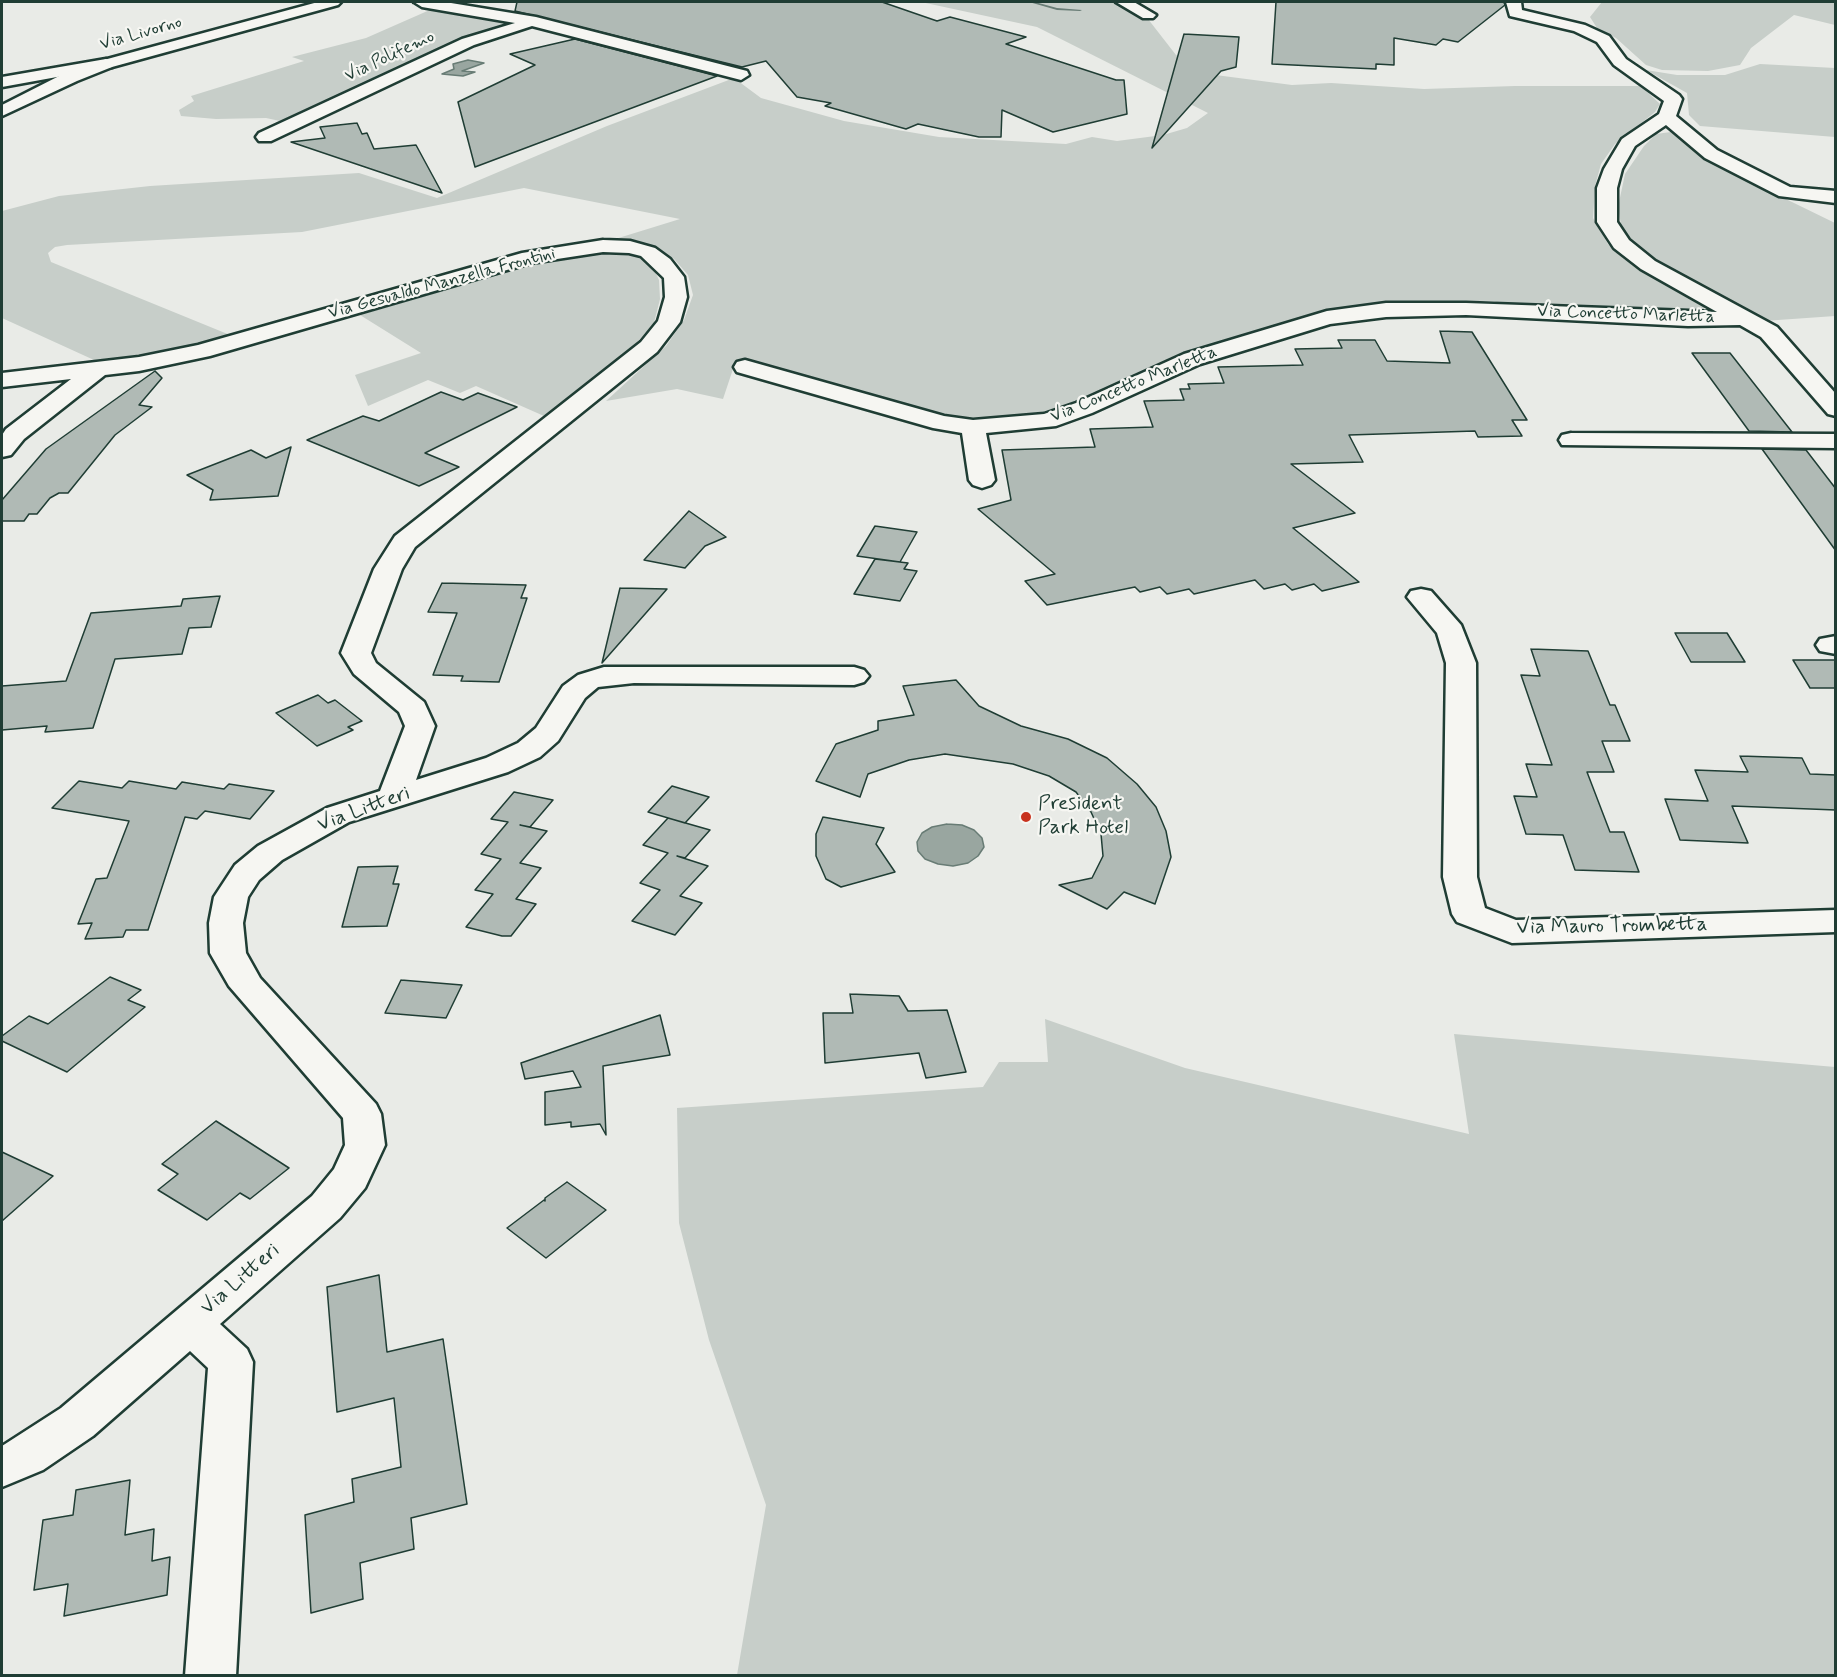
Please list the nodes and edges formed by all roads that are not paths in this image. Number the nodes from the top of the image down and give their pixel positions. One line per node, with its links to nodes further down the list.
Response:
1 (333, 2): 7 (street, Via Livorno)
2 (422, 2): 6 (street)
3 (1124, 2): 5 (street)
4 (1514, 2): 11 (street)
5 (1148, 15)
6 (536, 22): 8 (street); 12 (street, Via Polifemo)
7 (105, 64): 9 (street); 10 (street, Via Livorno)
8 (741, 75)
9 (2, 82)
10 (2, 111)
11 (1667, 117): 13 (street); 16 (street)
12 (265, 136)
13 (1786, 192): 14 (street); 15 (street)
14 (1836, 197)
15 (1836, 216)
16 (1742, 318): 20 (street); 21 (street, Via Concetto Marletta)
17 (745, 367): 21 (street, Via Concetto Marletta)
18 (97, 370): 19 (street, Via Gesualdo Manzella Frontini); 24 (street); 28 (street, Via Gesualdo Manzella Frontini)
19 (2, 380)
20 (1836, 409)
21 (973, 427): 25 (street)
22 (1571, 440): 23 (street)
23 (1836, 441)
24 (2, 450)
25 (982, 480)
26 (1420, 597): 29 (street, Via Mauro Trombetta)
27 (854, 676): 28 (street, Via Litteri)
28 (394, 797): 30 (street, Via Litteri)
29 (1836, 921)
30 (190, 1324): 31 (street, Via Litteri); 32 (street, Via Litteri)
31 (2, 1467)
32 (210, 1676)

